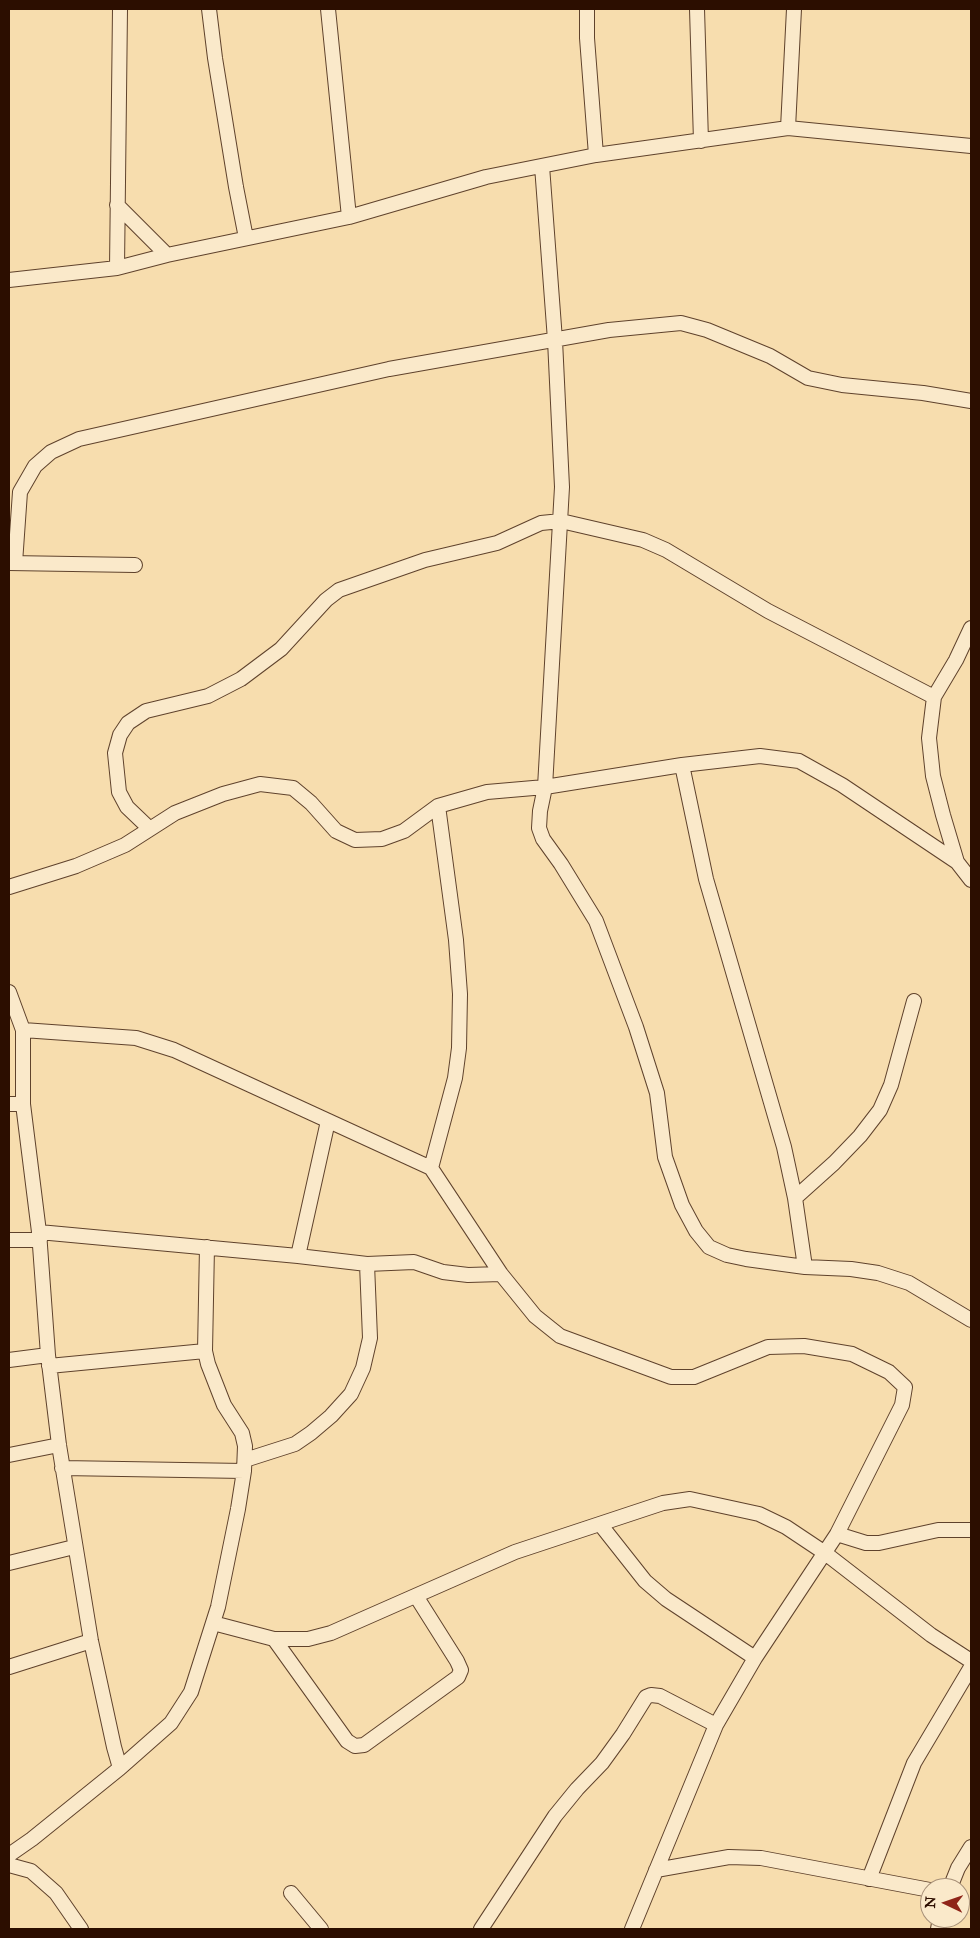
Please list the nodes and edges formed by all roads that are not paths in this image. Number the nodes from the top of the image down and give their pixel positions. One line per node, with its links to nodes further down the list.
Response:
1 (120, 9): 12 (street)
2 (209, 9): 14 (street)
3 (328, 9): 13 (street)
4 (587, 9): 10 (street)
5 (697, 9): 8 (street)
6 (794, 9): 7 (street)
7 (788, 128): 8 (street); 9 (street)
8 (701, 141): 10 (street)
9 (971, 146)
10 (596, 155): 11 (street)
11 (542, 166): 13 (street); 18 (street)
12 (117, 205): 15 (street); 16 (street)
13 (349, 217): 14 (street)
14 (246, 238): 15 (street)
15 (167, 255): 16 (street)
16 (117, 268): 17 (street)
17 (9, 280)
18 (555, 340): 19 (street); 20 (street); 21 (street)
19 (971, 401)
20 (561, 521): 24 (street); 26 (street); 28 (street)
21 (12, 563): 22 (street)
22 (135, 565)
23 (971, 628): 24 (street)
24 (934, 697): 29 (street)
25 (682, 765): 26 (street); 29 (street); 38 (street)
26 (545, 787): 27 (street); 44 (street)
27 (438, 806): 28 (street); 37 (street)
28 (150, 829): 31 (street)
29 (957, 862): 30 (street)
30 (971, 880)
31 (9, 887)
32 (9, 992): 34 (street)
33 (914, 1001): 38 (street)
34 (23, 1030): 35 (street); 36 (street)
35 (16, 1104): 39 (street)
36 (328, 1121): 37 (street); 42 (street)
37 (431, 1168): 45 (street)
38 (794, 1198): 44 (street)
39 (40, 1236): 40 (street); 41 (street); 49 (street)
40 (9, 1240)
41 (208, 1247): 42 (street); 47 (street)
42 (298, 1256): 43 (street)
43 (367, 1264): 45 (street); 52 (street)
44 (805, 1267): 46 (street)
45 (501, 1274): 56 (street)
46 (971, 1320)
47 (205, 1351): 49 (street); 52 (street)
48 (9, 1360): 49 (street)
49 (48, 1360): 50 (street)
50 (59, 1444): 51 (street); 53 (street)
51 (9, 1455)
52 (245, 1465): 53 (street); 61 (street)
53 (62, 1468): 57 (street)
54 (600, 1524): 58 (street); 60 (street); 64 (street)
55 (971, 1530): 56 (street)
56 (837, 1534): 58 (street)
57 (74, 1547): 59 (street); 63 (street)
58 (825, 1554): 64 (street); 65 (street)
59 (9, 1563)
60 (416, 1596): 62 (street); 62 (street)
61 (213, 1623): 62 (street); 69 (street)
62 (274, 1638)
63 (91, 1641): 66 (street); 69 (street)
64 (755, 1658): 68 (street)
65 (971, 1661)
66 (9, 1667)
67 (971, 1667): 75 (street)
68 (716, 1725): 73 (street); 80 (street)
69 (120, 1768): 71 (street)
70 (971, 1847): 74 (street)
71 (9, 1855)
72 (9, 1865): 78 (street)
73 (656, 1870): 75 (street); 81 (street)
74 (954, 1878)
75 (868, 1879): 76 (street)
76 (920, 1888)
77 (291, 1893): 79 (street)
78 (81, 1929)
79 (321, 1929)
80 (481, 1929)
81 (632, 1929)

